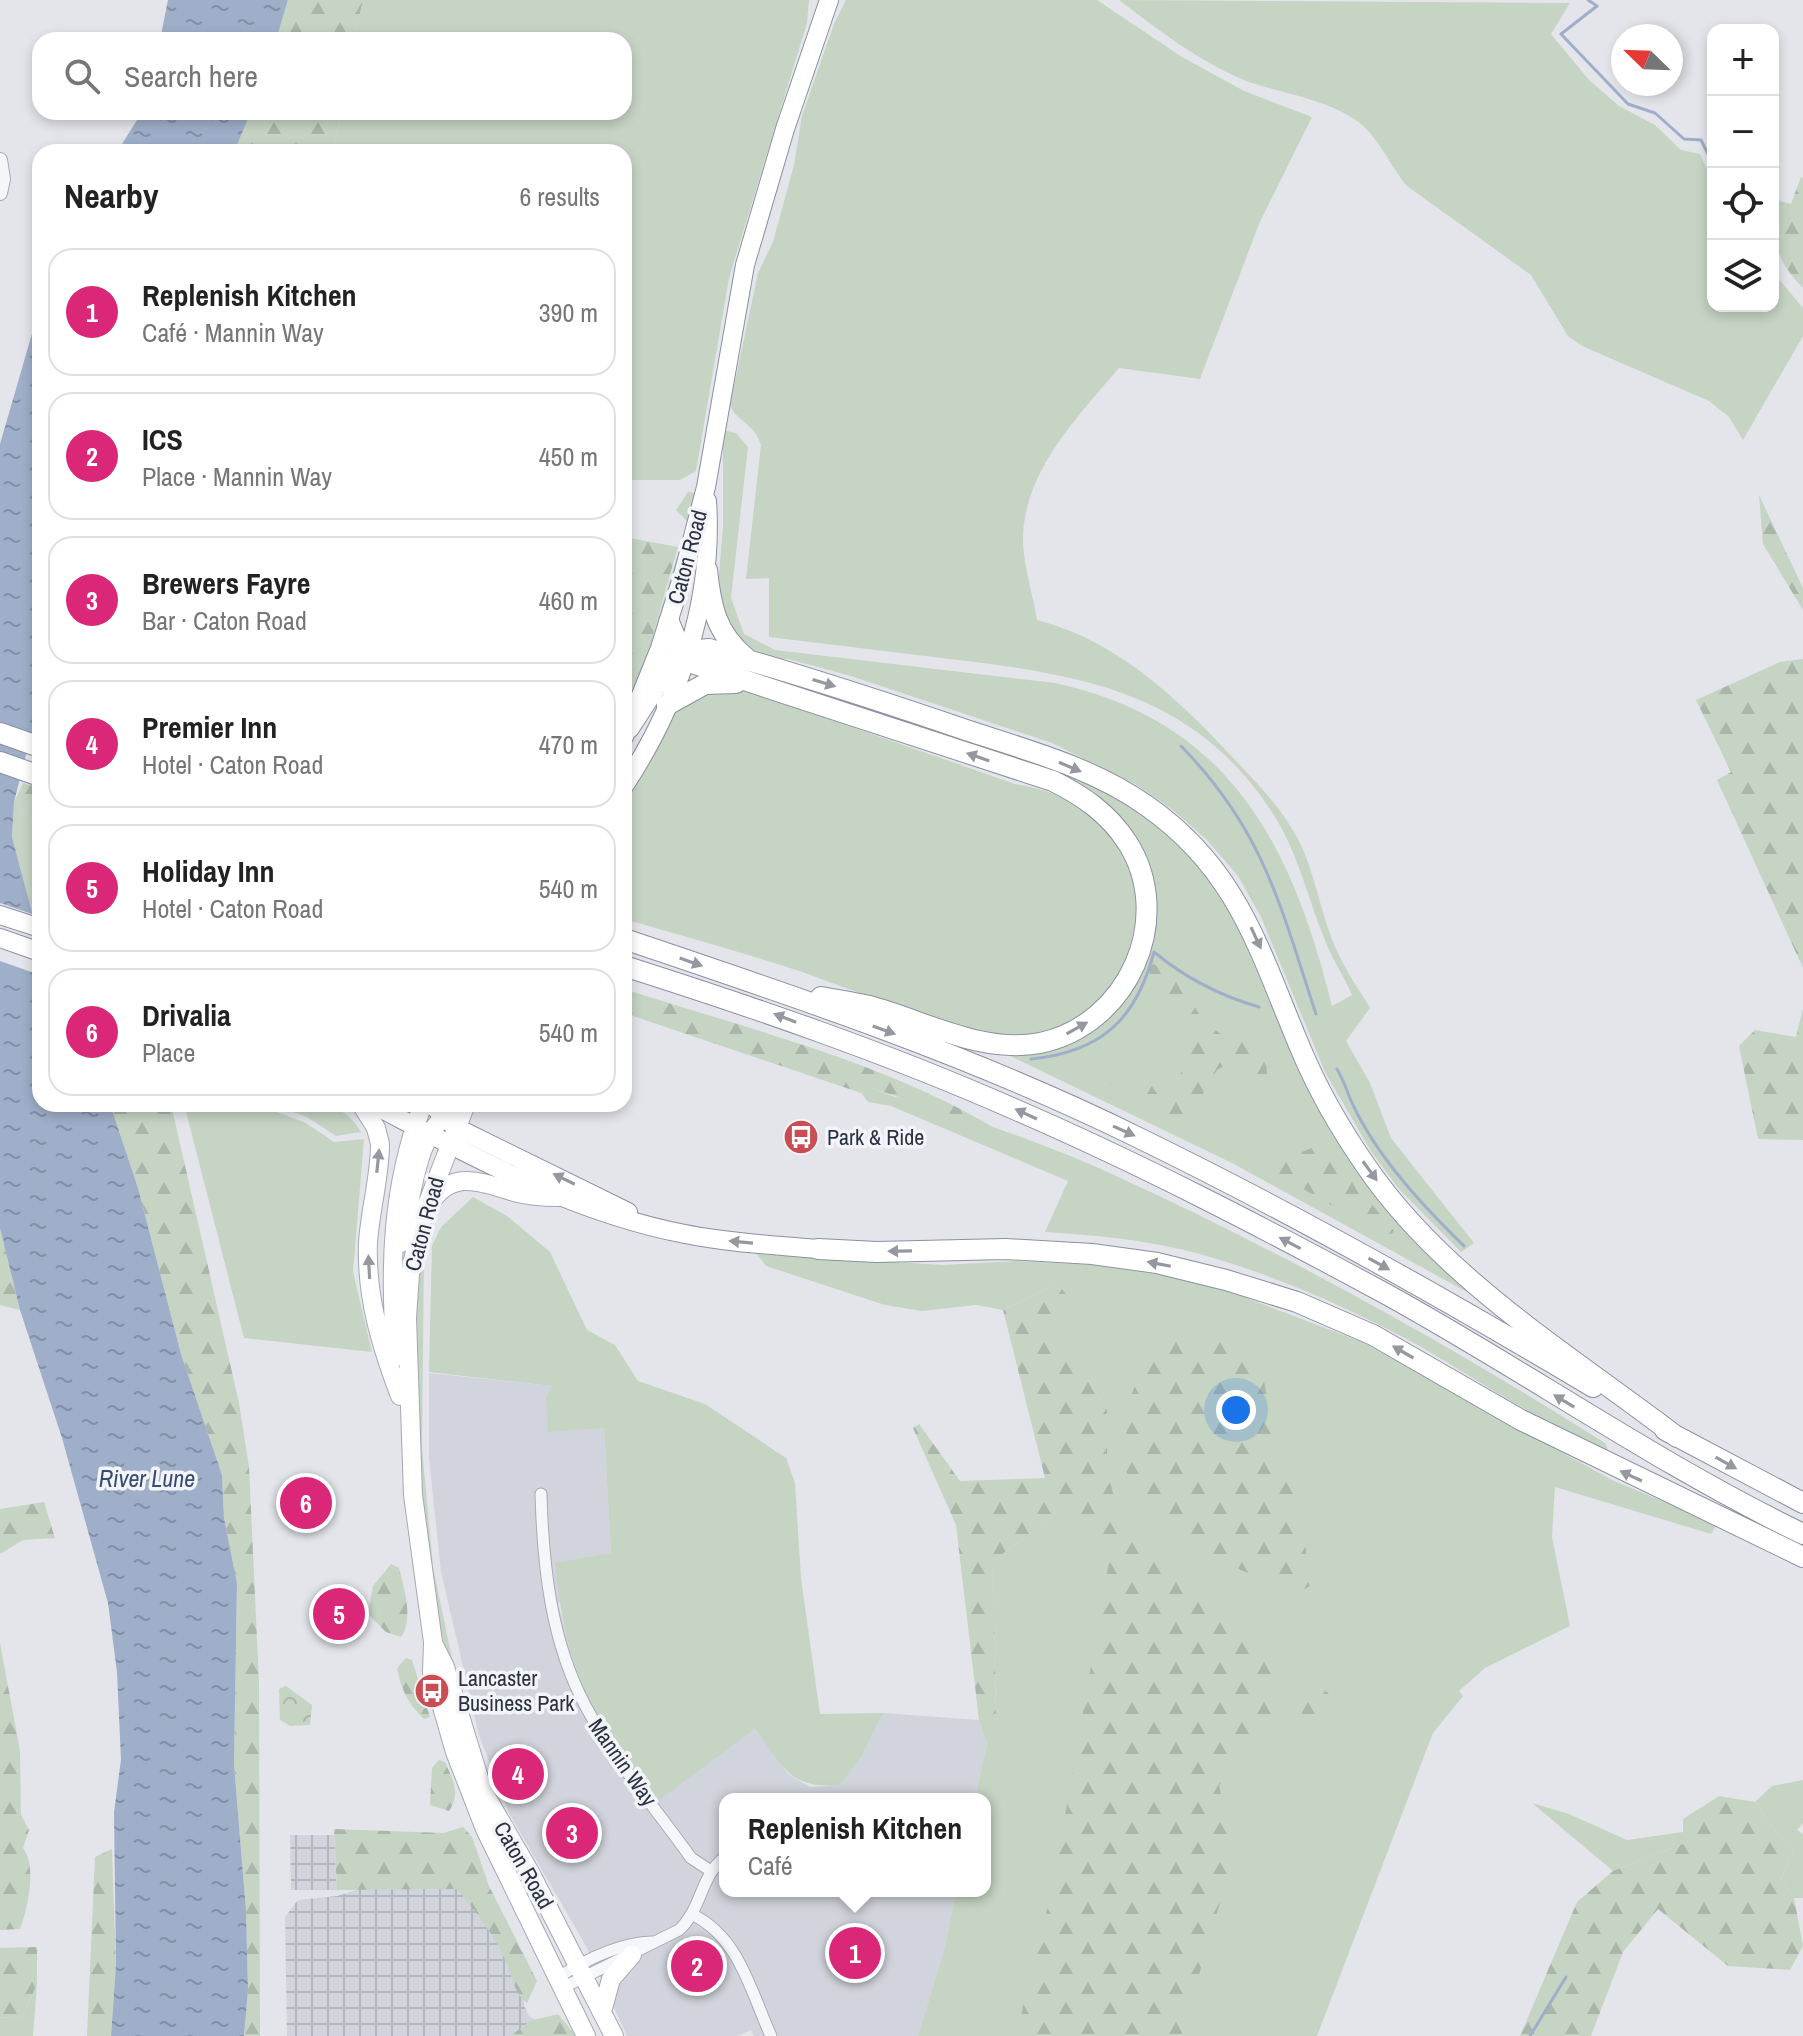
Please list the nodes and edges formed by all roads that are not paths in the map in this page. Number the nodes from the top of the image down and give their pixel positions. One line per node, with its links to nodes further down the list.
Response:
1 (829, 0): 4 (main road)
2 (0, 160): 3 (street)
3 (0, 193)
4 (706, 487): 5 (main road, Caton Road); 6 (main road, Caton Road)
5 (707, 570): 7 (main road, Caton Road); 8 (highway)
6 (669, 622): 7 (highway); 11 (main road, Caton Road)
7 (685, 654): 8 (highway); 9 (highway); 10 (main road, Caton Road); 12 (highway)
8 (750, 660): 37 (highway, one-way to 37)
9 (752, 684): 10 (highway); 24 (highway, one-way to 9)
10 (667, 705): 16 (main road, Caton Road)
11 (632, 720)
12 (632, 725)
13 (0, 733): 14 (highway)
14 (32, 744)
15 (0, 762): 17 (highway)
16 (632, 771)
17 (32, 773)
18 (0, 915): 19 (main road)
19 (32, 925)
20 (0, 938): 22 (main road)
21 (632, 942): 24 (highway, one-way to 24)
22 (32, 949)
23 (632, 969): 41 (highway, one-way to 23)
24 (758, 984): 37 (highway, one-way to 37)
25 (366, 1112): 36 (main road, one-way to 25)
26 (387, 1112): 30 (main road)
27 (443, 1112): 30 (main road)
28 (445, 1112): 31 (main road, Caton Road)
29 (449, 1112): 34 (main road, one-way to 29)
30 (422, 1131): 31 (main road); 36 (main road, Caton Road)
31 (447, 1146): 32 (main road); 33 (main road, Caton Road)
32 (559, 1197): 33 (main road); 34 (main road)
33 (423, 1215): 38 (main road, Caton Road)
34 (658, 1228): 35 (main road, one-way to 34)
35 (818, 1249): 42 (highway, one-way to 35)
36 (400, 1396): 38 (main road, Caton Road)
37 (1677, 1437): 40 (highway, one-way to 40)
38 (410, 1446): 43 (main road, Caton Road)
39 (541, 1494): 45 (street, Mannin Way)
40 (1803, 1503)
41 (1803, 1534)
42 (1803, 1557)
43 (484, 1808): 49 (main road, Caton Road); 49 (main road, Caton Road)
44 (719, 1863): 45 (street)
45 (711, 1871): 46 (street)
46 (693, 1915): 47 (street); 54 (street)
47 (657, 1942): 48 (street); 49 (street)
48 (632, 1955): 49 (street); 50 (main road)
49 (571, 1977): 50 (main road, Caton Road); 51 (main road, Caton Road); 52 (main road)
50 (602, 2012): 53 (main road, Caton Road)
51 (586, 2036)
52 (601, 2036)
53 (614, 2036)
54 (771, 2036)

